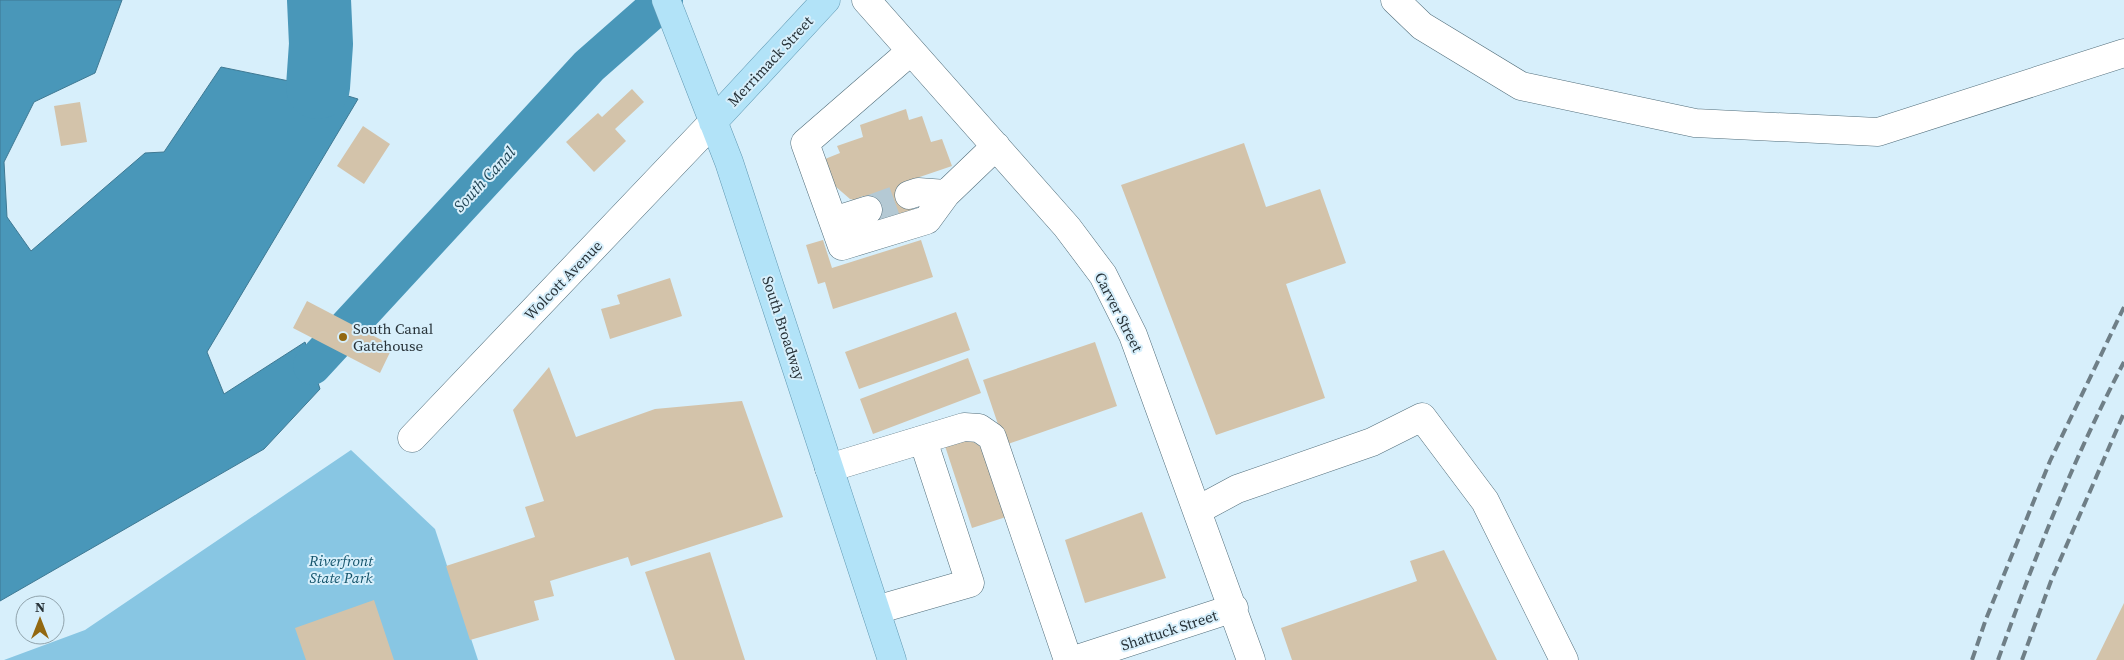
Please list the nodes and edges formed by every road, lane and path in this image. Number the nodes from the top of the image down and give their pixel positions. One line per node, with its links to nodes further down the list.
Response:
1 (666, 0): 7 (main road, South Broadway)
2 (826, 0): 7 (main road, Merrimack Street)
3 (866, 0): 5 (street, Carver Street)
4 (1395, 0): 6 (street)
5 (911, 51): 8 (street, Carver Street); 12 (street)
6 (2124, 53)
7 (713, 122): 13 (street, Wolcott Avenue); 15 (main road, South Broadway)
8 (996, 146): 9 (street); 16 (street, Carver Street)
9 (946, 194): 10 (street); 12 (street)
10 (909, 195)
11 (868, 210): 12 (street)
12 (833, 221)
13 (412, 438)
14 (923, 440): 15 (street); 18 (street); 20 (street)
15 (829, 468): 18 (main road, South Broadway)
16 (1198, 510): 17 (street, Carver Street); 23 (street)
17 (1234, 608): 21 (street, Shattuck Street); 22 (street, Carver Street)
18 (876, 610): 19 (main road, South Broadway)
19 (892, 660)
20 (1068, 660)
21 (1074, 660)
22 (1252, 660)
23 (1564, 660)

